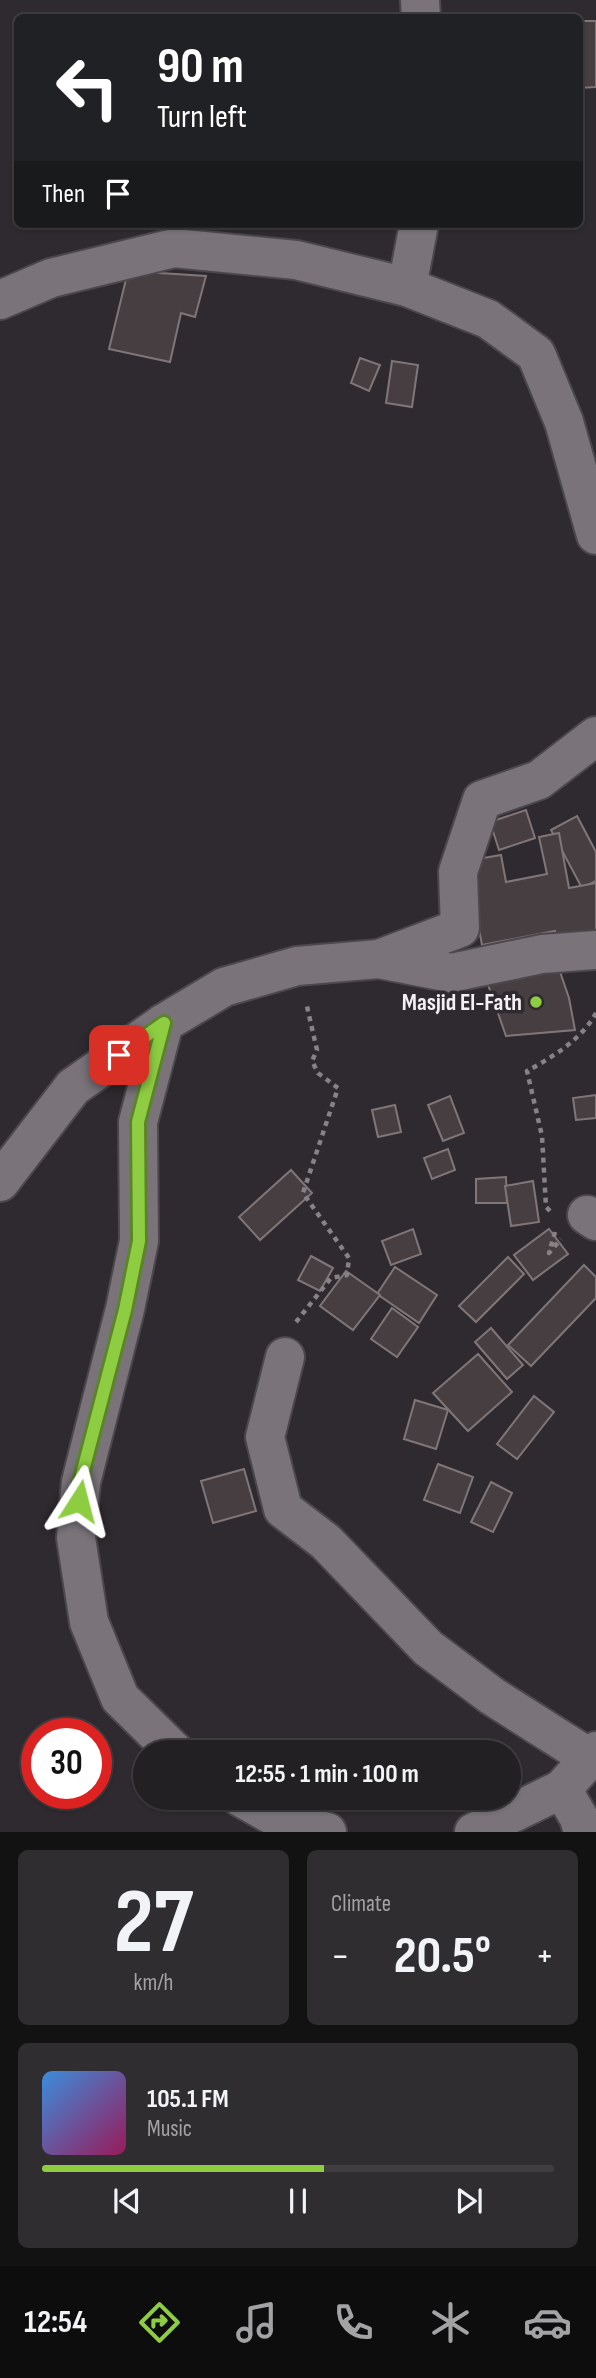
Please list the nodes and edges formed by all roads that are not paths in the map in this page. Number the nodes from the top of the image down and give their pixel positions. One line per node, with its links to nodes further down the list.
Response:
1 (418, 228): 2 (street)
2 (407, 286): 3 (street); 4 (street)
3 (0, 300)
4 (596, 535)
5 (596, 736): 7 (street)
6 (596, 950): 7 (street)
7 (379, 959): 8 (street)
8 (164, 1023): 9 (street); 11 (street)
9 (0, 1182)
10 (285, 1357): 12 (street)
11 (163, 1740)
12 (592, 1754): 13 (street)
13 (562, 1789): 16 (street); 17 (street)
14 (263, 1810): 15 (street)
15 (327, 1832)
16 (474, 1832)
17 (583, 1832)

